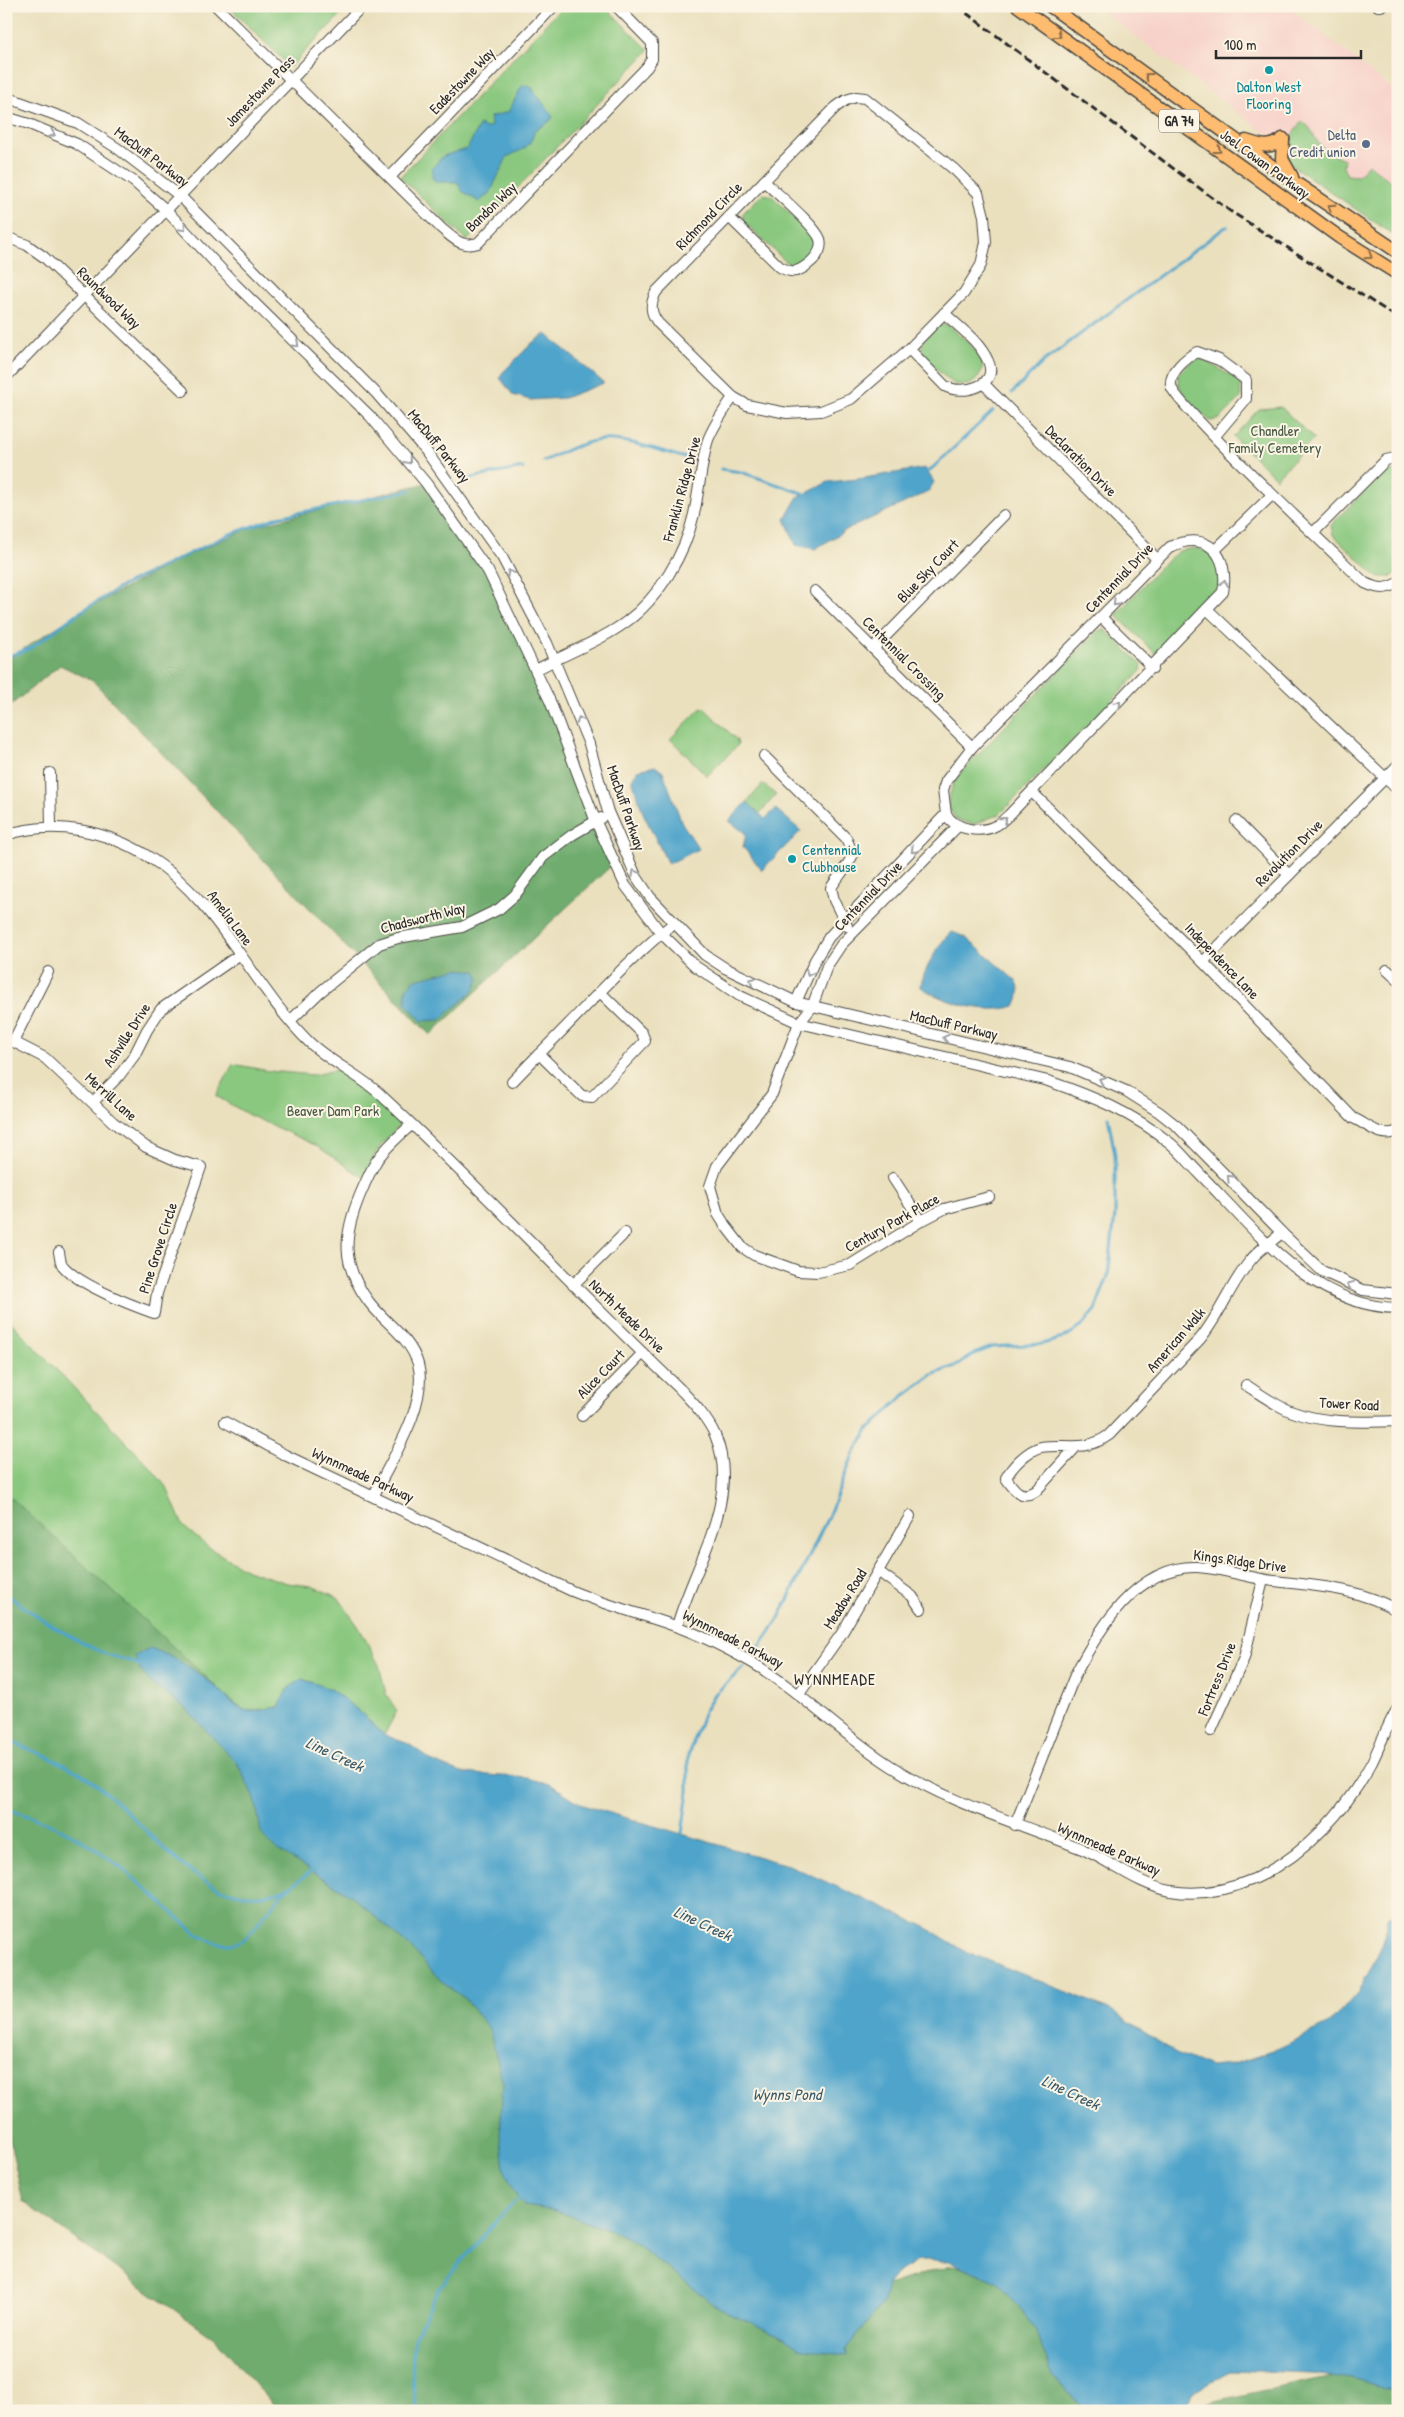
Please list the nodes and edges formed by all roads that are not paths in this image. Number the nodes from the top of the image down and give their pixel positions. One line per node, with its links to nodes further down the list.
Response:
1 (217, 6): 7 (street, Bandon Way)
2 (362, 6): 7 (street, Jamestowne Pass)
3 (554, 6): 11 (street, Eadestowne Way)
4 (616, 6): 11 (street, Bandon Way)
5 (1018, 6): 19 (main road, Joel Cowan Parkway / GA 74, one-way to 19)
6 (1050, 6): 10 (main road, Joel Cowan Parkway / GA 74, one-way to 6)
7 (291, 80): 11 (street, Bandon Way); 14 (street, Jamestowne Pass)
8 (6, 96): 14 (street, MacDuff Parkway)
9 (6, 117): 15 (street, MacDuff Parkway, one-way to 15)
10 (1230, 134): 13 (main road, Joel Cowan Parkway / GA 74); 13 (main road)
11 (391, 176)
12 (764, 181): 16 (street, Richmond Circle); 16 (street); 21 (street, Richmond Circle)
13 (1294, 182): 18 (main road, Joel Cowan Parkway / GA 74, one-way to 13)
14 (180, 196): 15 (street, Jamestowne Pass); 39 (street, MacDuff Parkway, one-way to 14)
15 (166, 210): 20 (street, Jamestowne Pass); 41 (street, MacDuff Parkway, one-way to 41)
16 (729, 217): 26 (street, Richmond Circle)
17 (6, 237): 20 (street, Roundwood Way)
18 (1398, 252)
19 (1398, 274)
20 (84, 295): 23 (street, Jamestowne Pass); 25 (street, Roundwood Way)
21 (944, 313): 22 (street, Richmond Circle); 24 (street)
22 (909, 349): 24 (street); 26 (street, Richmond Circle)
23 (6, 377)
24 (984, 384): 33 (street, Declaration Drive)
25 (183, 391)
26 (733, 397): 39 (street, Franklin Ridge Drive)
27 (1215, 436): 27 (street); 29 (street)
28 (1398, 460): 31 (street)
29 (1272, 495): 31 (street); 32 (street)
30 (1004, 514): 38 (street, Blue Sky Court)
31 (1313, 533): 34 (street)
32 (1215, 550): 33 (street, Centennial Drive); 36 (street, one-way to 32)
33 (1157, 559): 37 (street, Centennial Drive, one-way to 37)
34 (1398, 582)
35 (815, 591): 38 (street, Centennial Crossing)
36 (1207, 610): 40 (street); 46 (street)
37 (1102, 618): 40 (street); 42 (street, Centennial Drive)
38 (873, 649): 42 (street, Centennial Crossing)
39 (554, 660): 41 (street, Franklin Ridge Drive); 49 (street, MacDuff Parkway, one-way to 39)
40 (1153, 668): 48 (street, one-way to 40)
41 (536, 670): 52 (street, MacDuff Parkway)
42 (972, 747): 50 (street, Centennial Drive)
43 (764, 756): 58 (street)
44 (1398, 765): 46 (street, Revolution Drive)
45 (50, 773): 54 (street)
46 (1385, 778): 47 (street); 56 (street, Revolution Drive)
47 (1398, 790)
48 (1032, 792): 53 (street, one-way to 48); 62 (street, Independence Lane)
49 (608, 812): 52 (street, Chadsworth Way); 57 (street, MacDuff Parkway, one-way to 49)
50 (946, 814): 53 (street); 58 (street, Centennial Drive, one-way to 58)
51 (1236, 821): 56 (street)
52 (596, 822): 60 (street, MacDuff Parkway); 69 (street, Chadsworth Way)
53 (958, 826): 59 (street, Centennial Drive)
54 (51, 827): 55 (street, Amelia Lane); 61 (street, Amelia Lane)
55 (6, 835)
56 (1289, 875): 62 (street, Revolution Drive)
57 (674, 923): 60 (street); 67 (street, MacDuff Parkway, one-way to 57)
58 (844, 923): 59 (street); 67 (street, Centennial Drive, one-way to 67)
59 (853, 932): 68 (street, Centennial Drive)
60 (661, 933): 66 (street); 70 (street, MacDuff Parkway)
61 (239, 955): 69 (street, Amelia Lane); 75 (street, Ashville Drive)
62 (1203, 962): 77 (street, Independence Lane)
63 (1387, 970): 65 (street)
64 (48, 972): 71 (street)
65 (1398, 980)
66 (601, 993): 72 (street); 72 (street)
67 (796, 1002): 68 (street, MacDuff Parkway); 70 (street)
68 (812, 1007): 70 (street); 83 (street, MacDuff Parkway, one-way to 68)
69 (291, 1020): 74 (street, Amelia Lane)
70 (798, 1023): 81 (street, Century Park Place); 84 (street, MacDuff Parkway)
71 (10, 1040): 75 (street, Merrill Lane)
72 (539, 1054): 73 (street)
73 (512, 1082)
74 (368, 1084): 76 (street, North Meade Drive)
75 (94, 1102): 78 (street, Merrill Lane)
76 (411, 1125): 86 (street, North Meade Drive); 95 (street)
77 (1398, 1131)
78 (201, 1167): 85 (street, Pine Grove Circle)
79 (893, 1178): 81 (street)
80 (989, 1197): 81 (street, Century Park Place)
81 (921, 1221)
82 (625, 1233): 86 (street)
83 (1282, 1233): 84 (street, American Walk); 87 (street, MacDuff Parkway, one-way to 83)
84 (1268, 1244): 88 (street, MacDuff Parkway); 94 (street, American Walk)
85 (59, 1252)
86 (573, 1285): 89 (street, North Meade Drive)
87 (1398, 1294)
88 (1398, 1308)
89 (643, 1353): 91 (street, Alice Court); 101 (street, North Meade Drive)
90 (1246, 1385): 92 (street, Tower Road)
91 (582, 1416)
92 (1398, 1421)
93 (225, 1422): 95 (street, Wynnmeade Parkway)
94 (1076, 1447): 94 (street, American Walk)
95 (374, 1496): 101 (street, Wynnmeade Parkway)
96 (910, 1516): 97 (street, Meadow Road)
97 (879, 1572): 99 (street); 102 (street, Meadow Road)
98 (1263, 1580): 100 (street, Kings Ridge Drive); 104 (street, Fortress Drive); 105 (street, Kings Ridge Drive)
99 (921, 1609)
100 (1398, 1611)
101 (677, 1626): 102 (street, Wynnmeade Parkway)
102 (799, 1694): 105 (street, Wynnmeade Parkway)
103 (1398, 1708): 105 (street, Wynnmeade Parkway)
104 (1211, 1731)
105 (1015, 1825)

